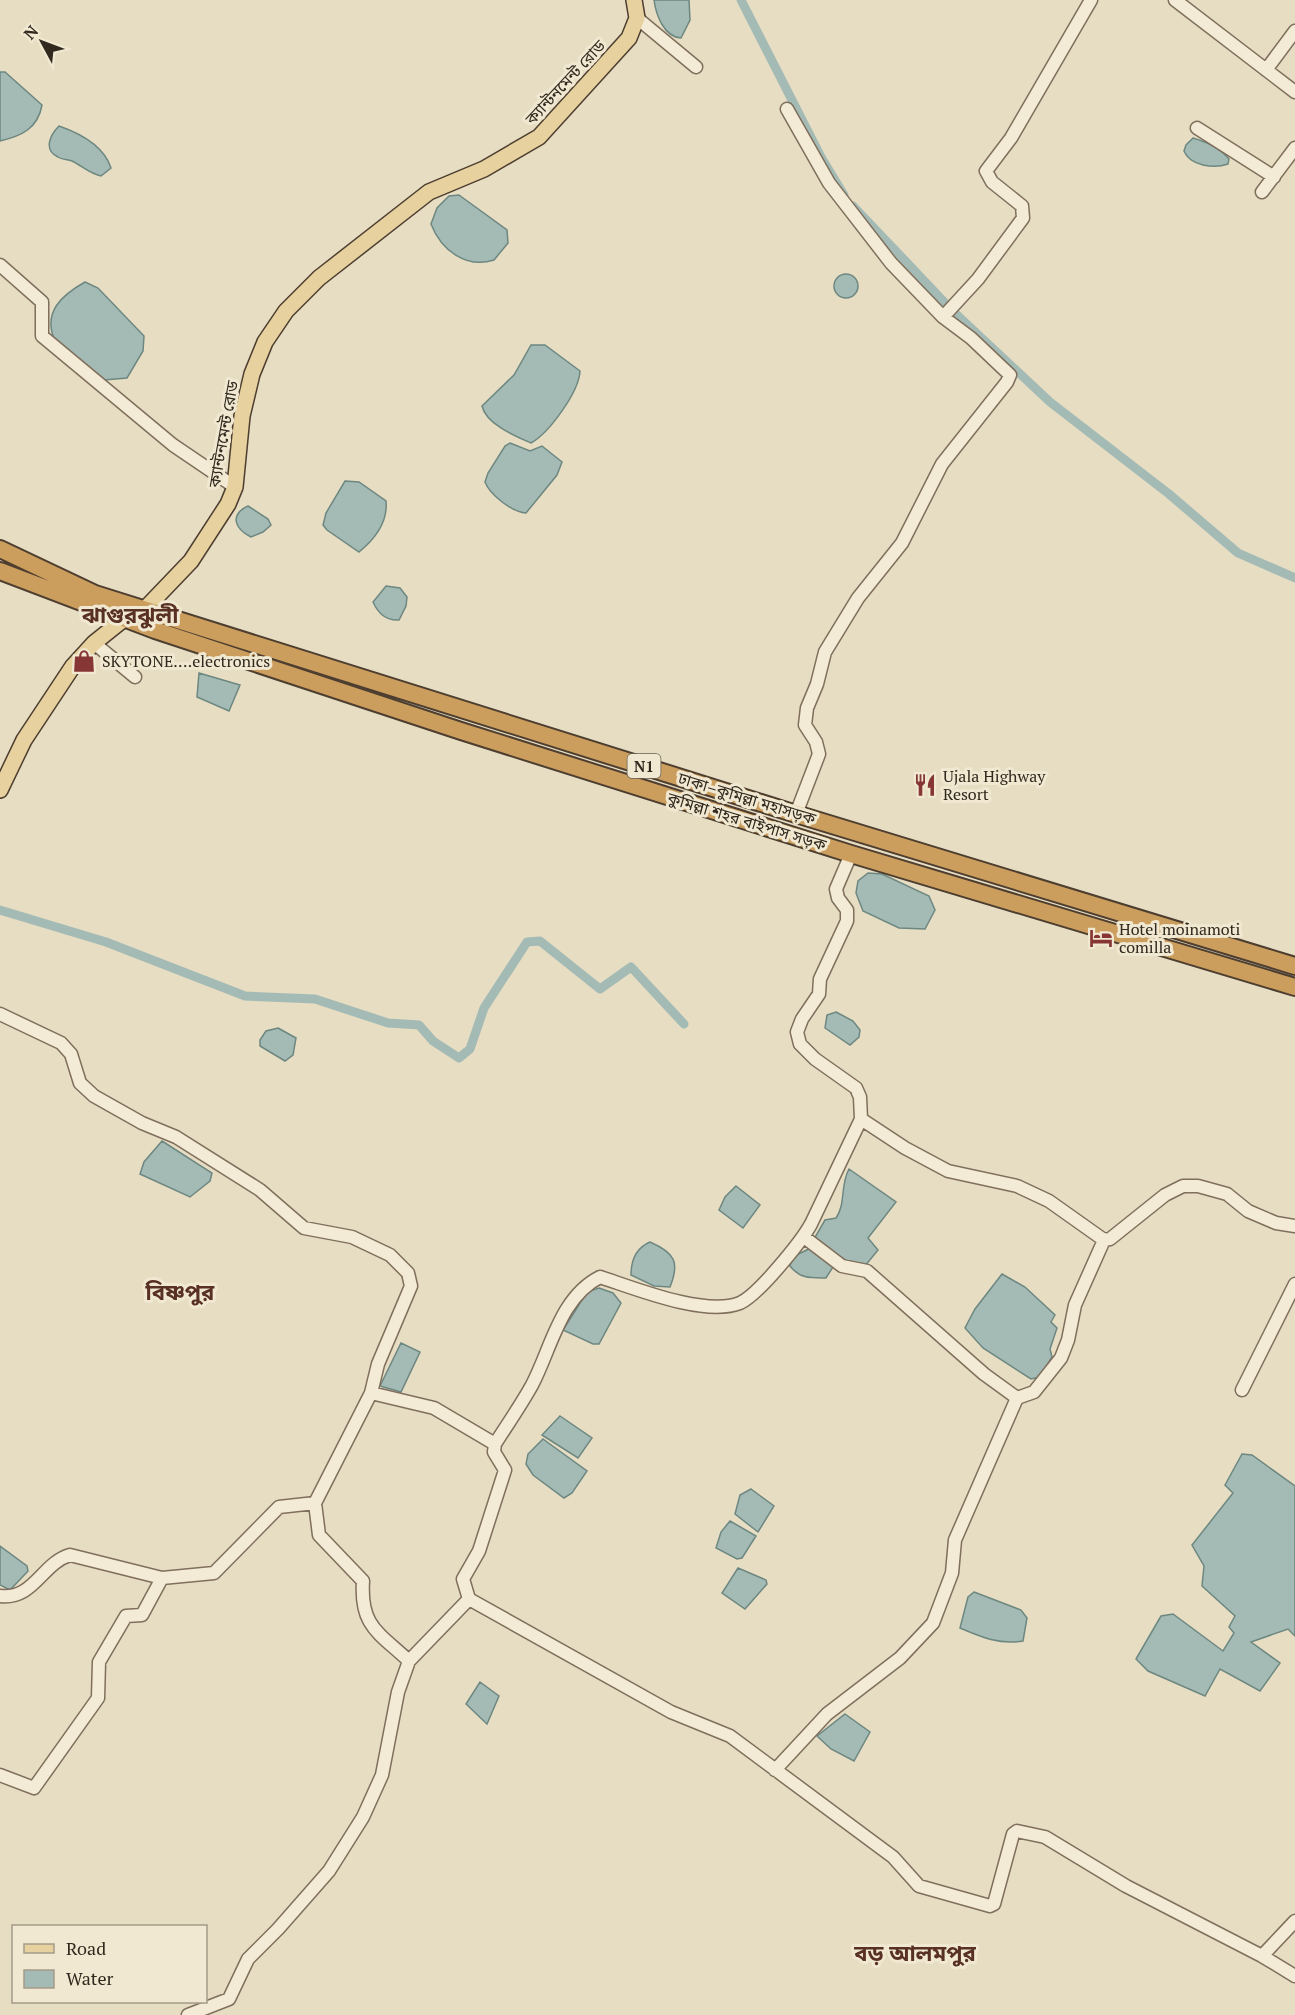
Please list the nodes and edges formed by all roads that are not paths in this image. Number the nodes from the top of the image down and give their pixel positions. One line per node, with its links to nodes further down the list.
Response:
1 (634, 0): 4 (main road)
2 (1091, 0): 15 (street)
3 (1175, 0): 7 (street)
4 (638, 18): 6 (street); 16 (main road, ক্যান্টনমেন্ট রোড)
5 (1295, 30): 7 (street)
6 (696, 67)
7 (1266, 70): 8 (street)
8 (1295, 92)
9 (787, 109): 15 (street)
10 (1197, 128): 12 (street)
11 (1295, 148): 12 (street)
12 (1274, 177): 13 (street)
13 (1262, 192)
14 (0, 265): 16 (street)
15 (943, 317): 24 (street)
16 (235, 487): 19 (main road, ক্যান্টনমেন্ট রোড)
17 (0, 549): 19 (highway, ঢাকা–কুমিল্লা মহাসড়ক / N1)
18 (0, 571): 20 (highway, কুমিল্লা শহর বাইপাস সড়ক / N1)
19 (146, 608): 20 (main road, ক্যান্টনমেন্ট রোড); 24 (highway, ঢাকা–কুমিল্লা মহাসড়ক / N1)
20 (124, 619): 21 (main road, ক্যান্টনমেন্ট রোড); 25 (highway, কুমিল্লা শহর বাইপাস সড়ক / N1)
21 (94, 643): 22 (street); 23 (main road, ক্যান্টনমেন্ট রোড)
22 (135, 677)
23 (0, 790)
24 (796, 813): 26 (highway, ঢাকা–কুমিল্লা মহাসড়ক / N1)
25 (851, 854): 27 (highway, কুমিল্লা শহর বাইপাস সড়ক / N1); 29 (street)
26 (1295, 966)
27 (1295, 987)
28 (0, 1014): 35 (street)
29 (861, 1119): 31 (street); 32 (street)
30 (1295, 1226): 32 (street)
31 (804, 1237): 36 (street); 37 (street)
32 (1104, 1240): 36 (street)
33 (1295, 1284): 34 (street)
34 (1242, 1390)
35 (371, 1394): 37 (street); 38 (street)
36 (1017, 1398): 43 (street)
37 (495, 1444): 41 (street)
38 (315, 1503): 39 (street); 42 (street)
39 (162, 1578): 40 (street); 44 (street)
40 (0, 1596)
41 (469, 1599): 42 (street); 43 (street)
42 (409, 1661): 48 (street)
43 (775, 1770): 46 (street)
44 (0, 1775)
45 (1295, 1921): 46 (street)
46 (1262, 1956): 47 (street)
47 (1295, 1976)
48 (188, 2015)

